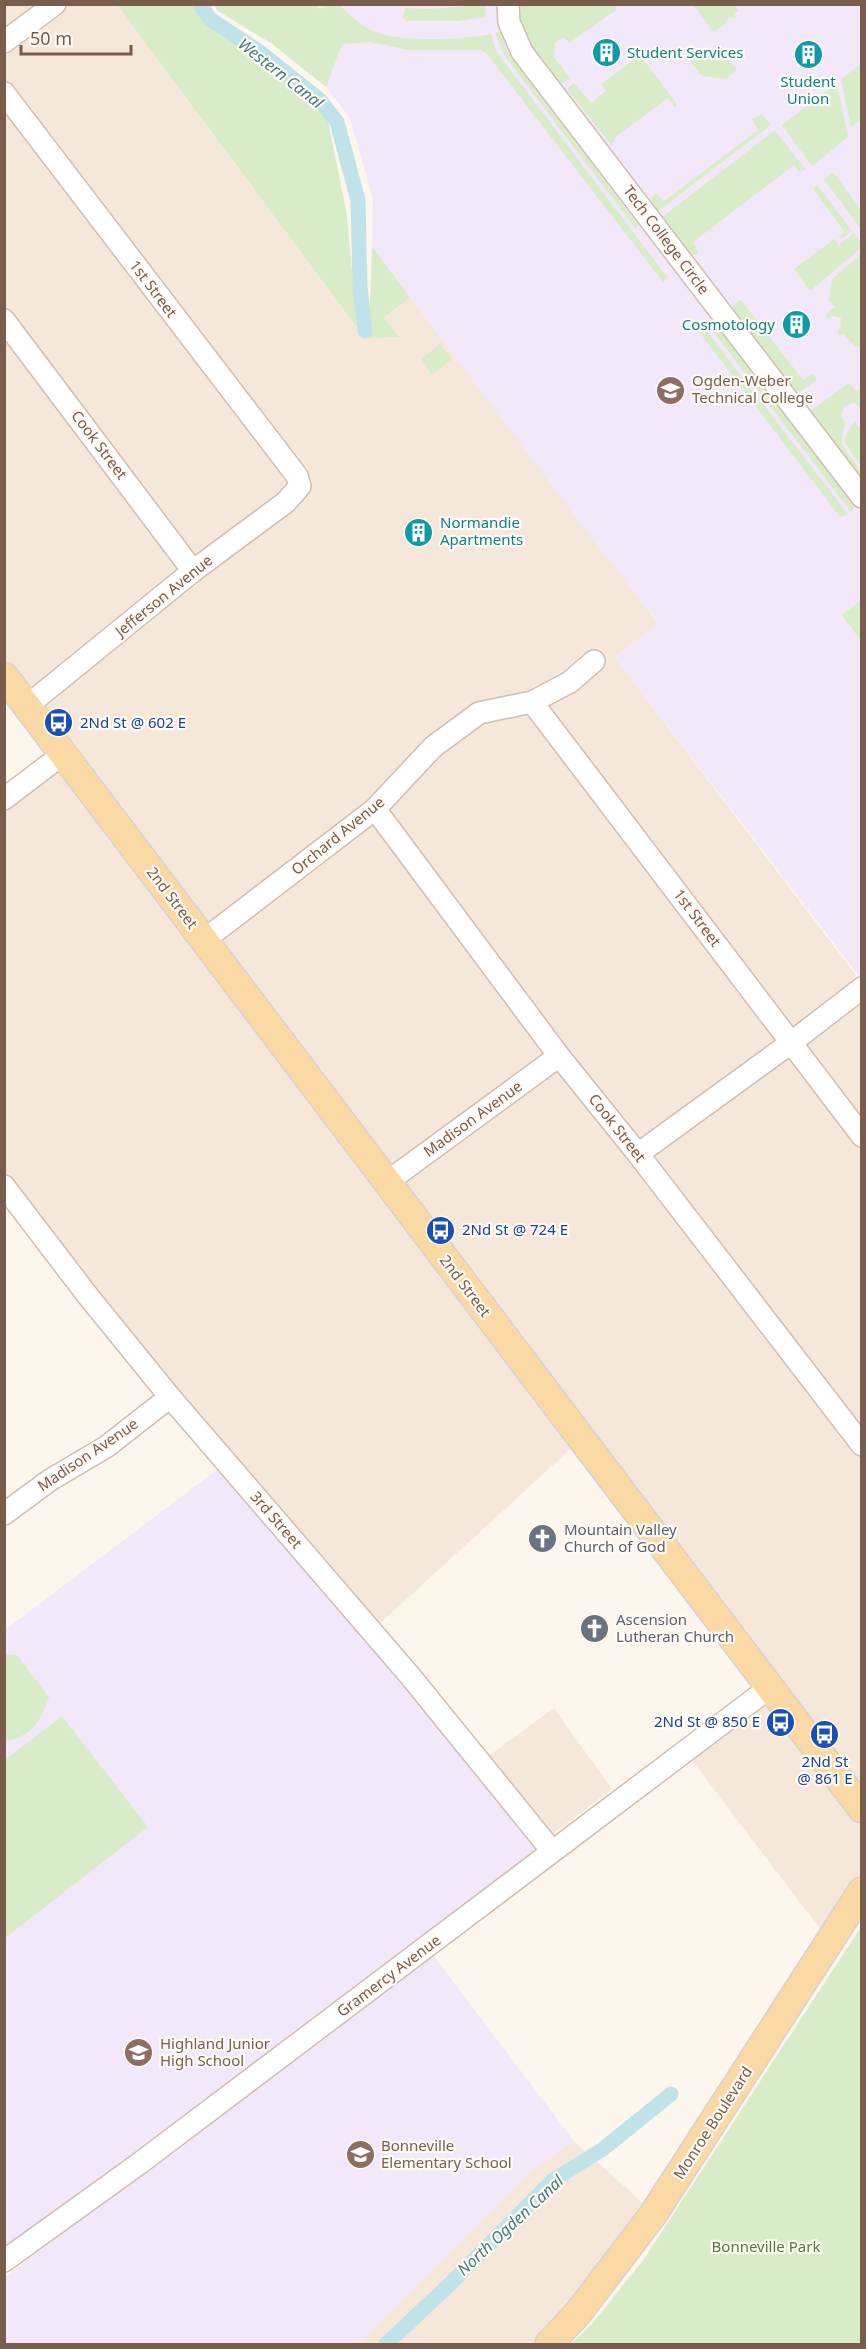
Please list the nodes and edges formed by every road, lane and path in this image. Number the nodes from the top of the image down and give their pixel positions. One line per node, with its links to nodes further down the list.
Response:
1 (55, 4): 3 (street)
2 (508, 4): 7 (street, Tech College Circle)
3 (4, 42)
4 (4, 93): 6 (street, 1st Street)
5 (4, 320): 8 (street, Cook Street)
6 (300, 486): 8 (street, Jefferson Avenue)
7 (861, 497)
8 (193, 571): 12 (street, Jefferson Avenue)
9 (594, 661): 11 (street, Orchard Avenue)
10 (4, 676): 12 (main road, 2nd Street)
11 (532, 702): 15 (street, Orchard Avenue); 18 (street, 1st Street)
12 (27, 706): 13 (main road, 2nd Street)
13 (63, 754): 14 (street); 16 (main road, 2nd Street)
14 (4, 799)
15 (375, 809): 16 (street, Orchard Avenue); 19 (street, Cook Street)
16 (204, 940): 22 (main road, 2nd Street)
17 (861, 988): 18 (street)
18 (792, 1042): 20 (street, 1st Street); 21 (street)
19 (559, 1056): 21 (street, Cook Street); 22 (street, Madison Avenue)
20 (861, 1136)
21 (638, 1154): 25 (street, Cook Street)
22 (387, 1182): 27 (main road, 2nd Street)
23 (4, 1186): 24 (street, 3rd Street)
24 (170, 1396): 26 (street, Madison Avenue); 29 (street, 3rd Street)
25 (861, 1445)
26 (4, 1514)
27 (770, 1688): 28 (main road, 2nd Street); 29 (street, Gramercy Avenue)
28 (861, 1809)
29 (552, 1851): 31 (street, Gramercy Avenue)
30 (861, 1891): 32 (main road, Monroe Boulevard)
31 (4, 2261)
32 (549, 2344)

